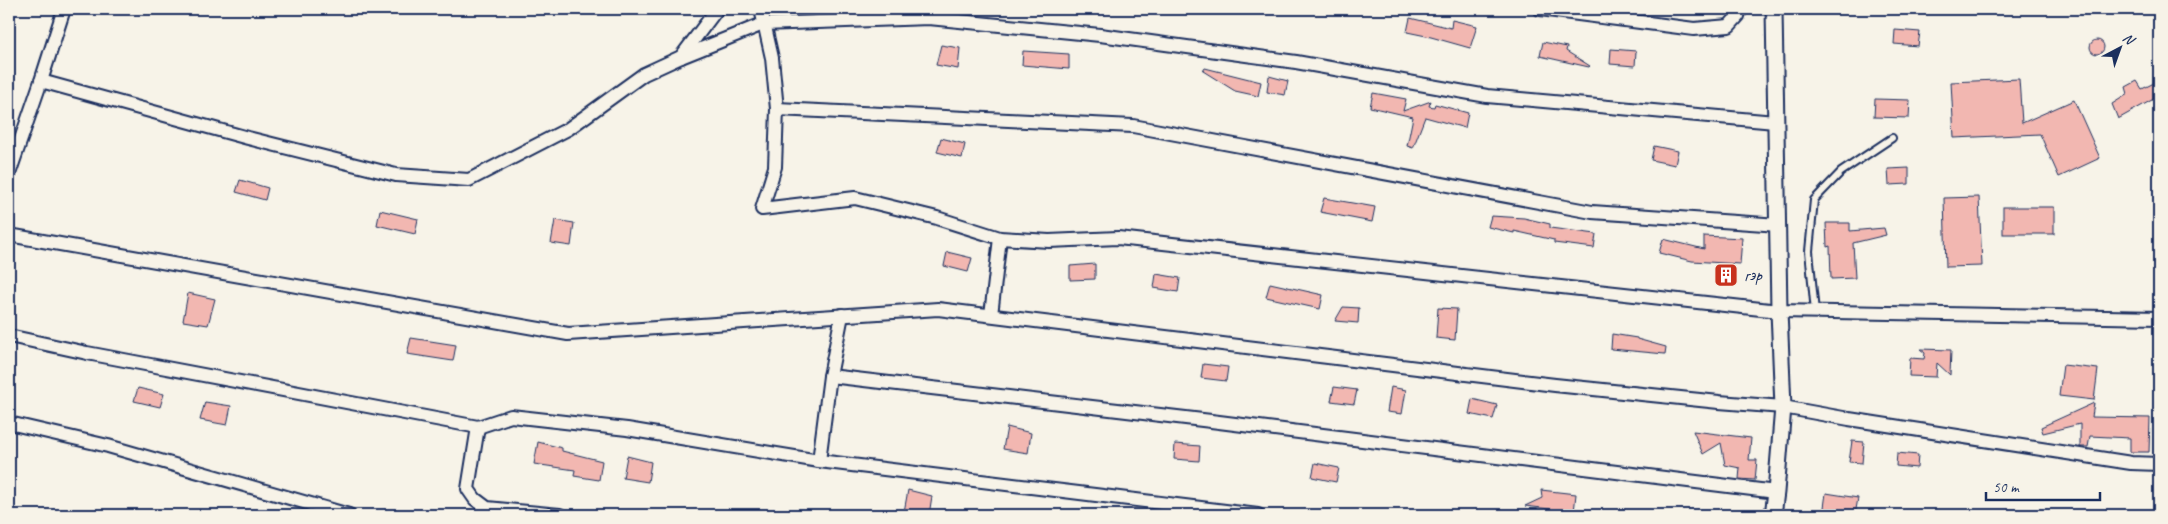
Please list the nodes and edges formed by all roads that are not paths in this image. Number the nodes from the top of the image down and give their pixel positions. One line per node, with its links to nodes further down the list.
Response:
1 (64, 9): 9 (street)
2 (717, 9): 8 (street)
3 (761, 9): 7 (street)
4 (1540, 9): 5 (street)
5 (1740, 9)
6 (1774, 9): 11 (street)
7 (763, 24): 8 (street); 10 (street); 11 (street)
8 (681, 57): 9 (street)
9 (41, 81): 13 (street)
10 (777, 109): 14 (street); 16 (street)
11 (1775, 122): 14 (street)
12 (1892, 138): 18 (lane)
13 (9, 174)
14 (1778, 225): 17 (street)
15 (9, 235): 19 (street)
16 (1000, 238): 17 (street); 20 (street)
17 (1779, 311): 18 (street); 24 (street)
18 (1815, 312): 21 (street)
19 (842, 315): 20 (street); 23 (street)
20 (991, 315): 24 (street)
21 (2159, 318)
22 (9, 336): 26 (street)
23 (830, 376): 27 (street); 29 (street)
24 (1782, 407): 28 (street); 29 (street)
25 (9, 423): 30 (street)
26 (478, 427): 27 (street); 31 (street)
27 (819, 462): 32 (street)
28 (2159, 464)
29 (1776, 492): 33 (street)
30 (349, 515)
31 (560, 515)
32 (1258, 515)
33 (1772, 515)

